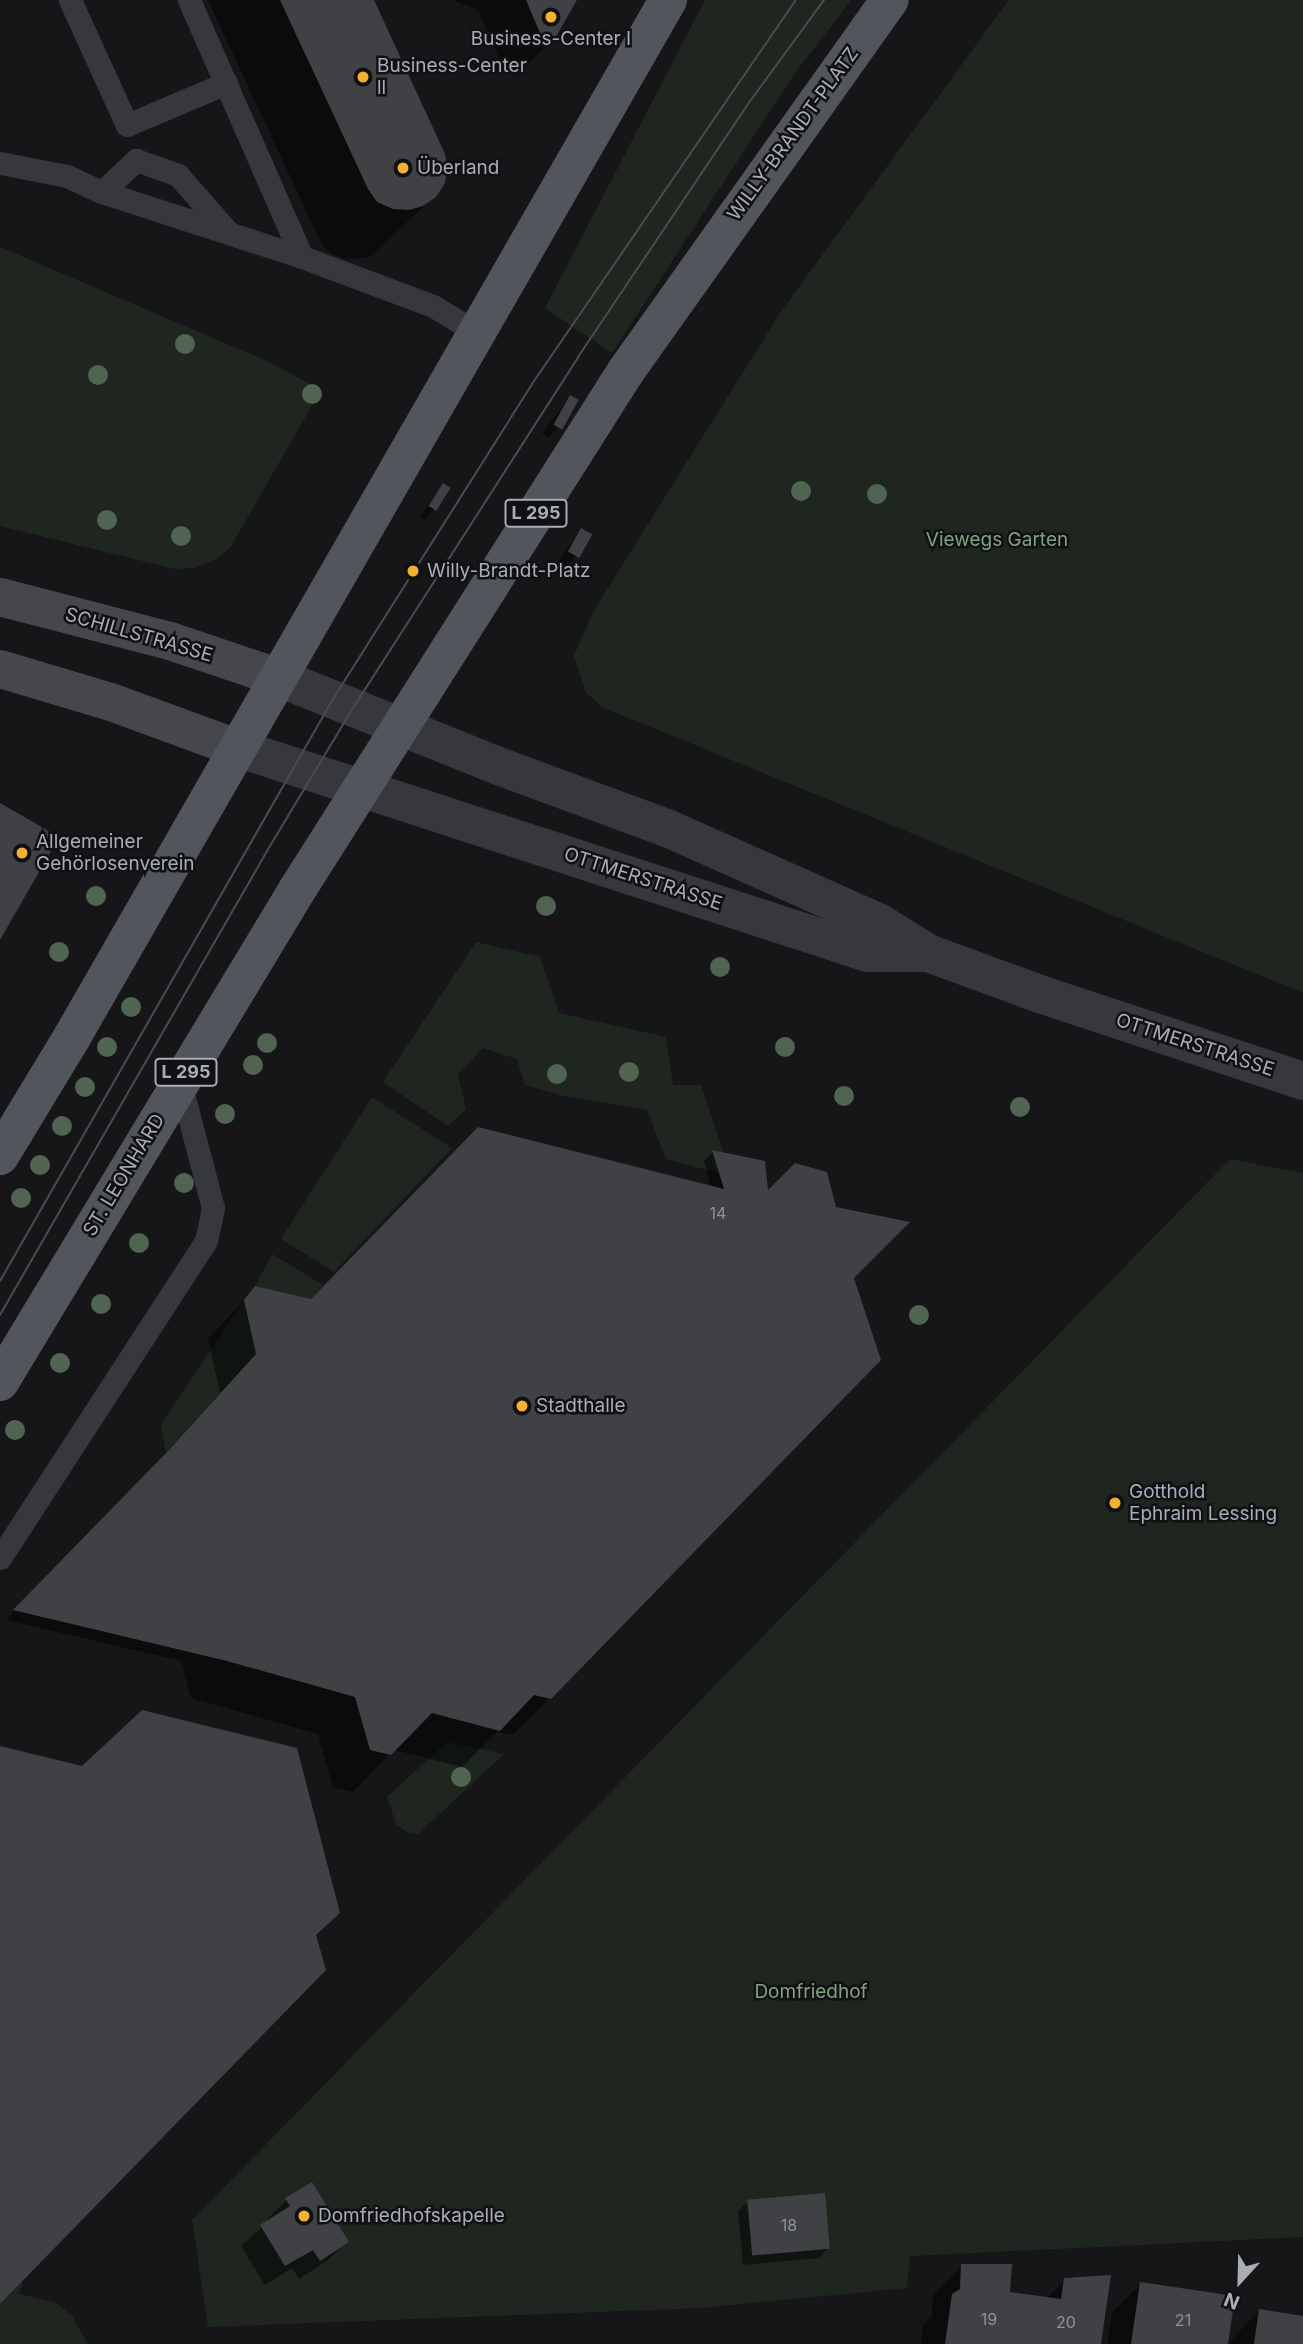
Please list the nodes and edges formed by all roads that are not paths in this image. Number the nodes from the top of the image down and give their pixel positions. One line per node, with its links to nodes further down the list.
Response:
1 (70, 0): 5 (lane)
2 (189, 0): 5 (lane)
3 (667, 0): 10 (main road)
4 (890, 0): 14 (main road, WILLY-BRANDT-PLATZ / L 295)
5 (226, 83): 9 (lane)
6 (0, 163): 7 (lane)
7 (102, 192): 8 (lane); 8 (lane)
8 (228, 233): 9 (lane)
9 (302, 257): 10 (lane)
10 (476, 332): 13 (main road)
11 (0, 597): 13 (main road, SCHILLSTRASSE)
12 (0, 669): 15 (main road)
13 (277, 677): 14 (street, OTTMERSTRASSE); 15 (main road)
14 (401, 727): 16 (main road, L 295); 17 (street, OTTMERSTRASSE)
15 (237, 748): 16 (street, OTTMERSTRASSE); 20 (main road)
16 (360, 790): 17 (street, OTTMERSTRASSE); 19 (main road, ST. LEONHARD / L 295)
17 (928, 953): 18 (street, OTTMERSTRASSE)
18 (1303, 1081)
19 (180, 1083): 21 (main road, ST. LEONHARD / L 295); 22 (lane)
20 (0, 1156)
21 (0, 1381)
22 (0, 1558)

